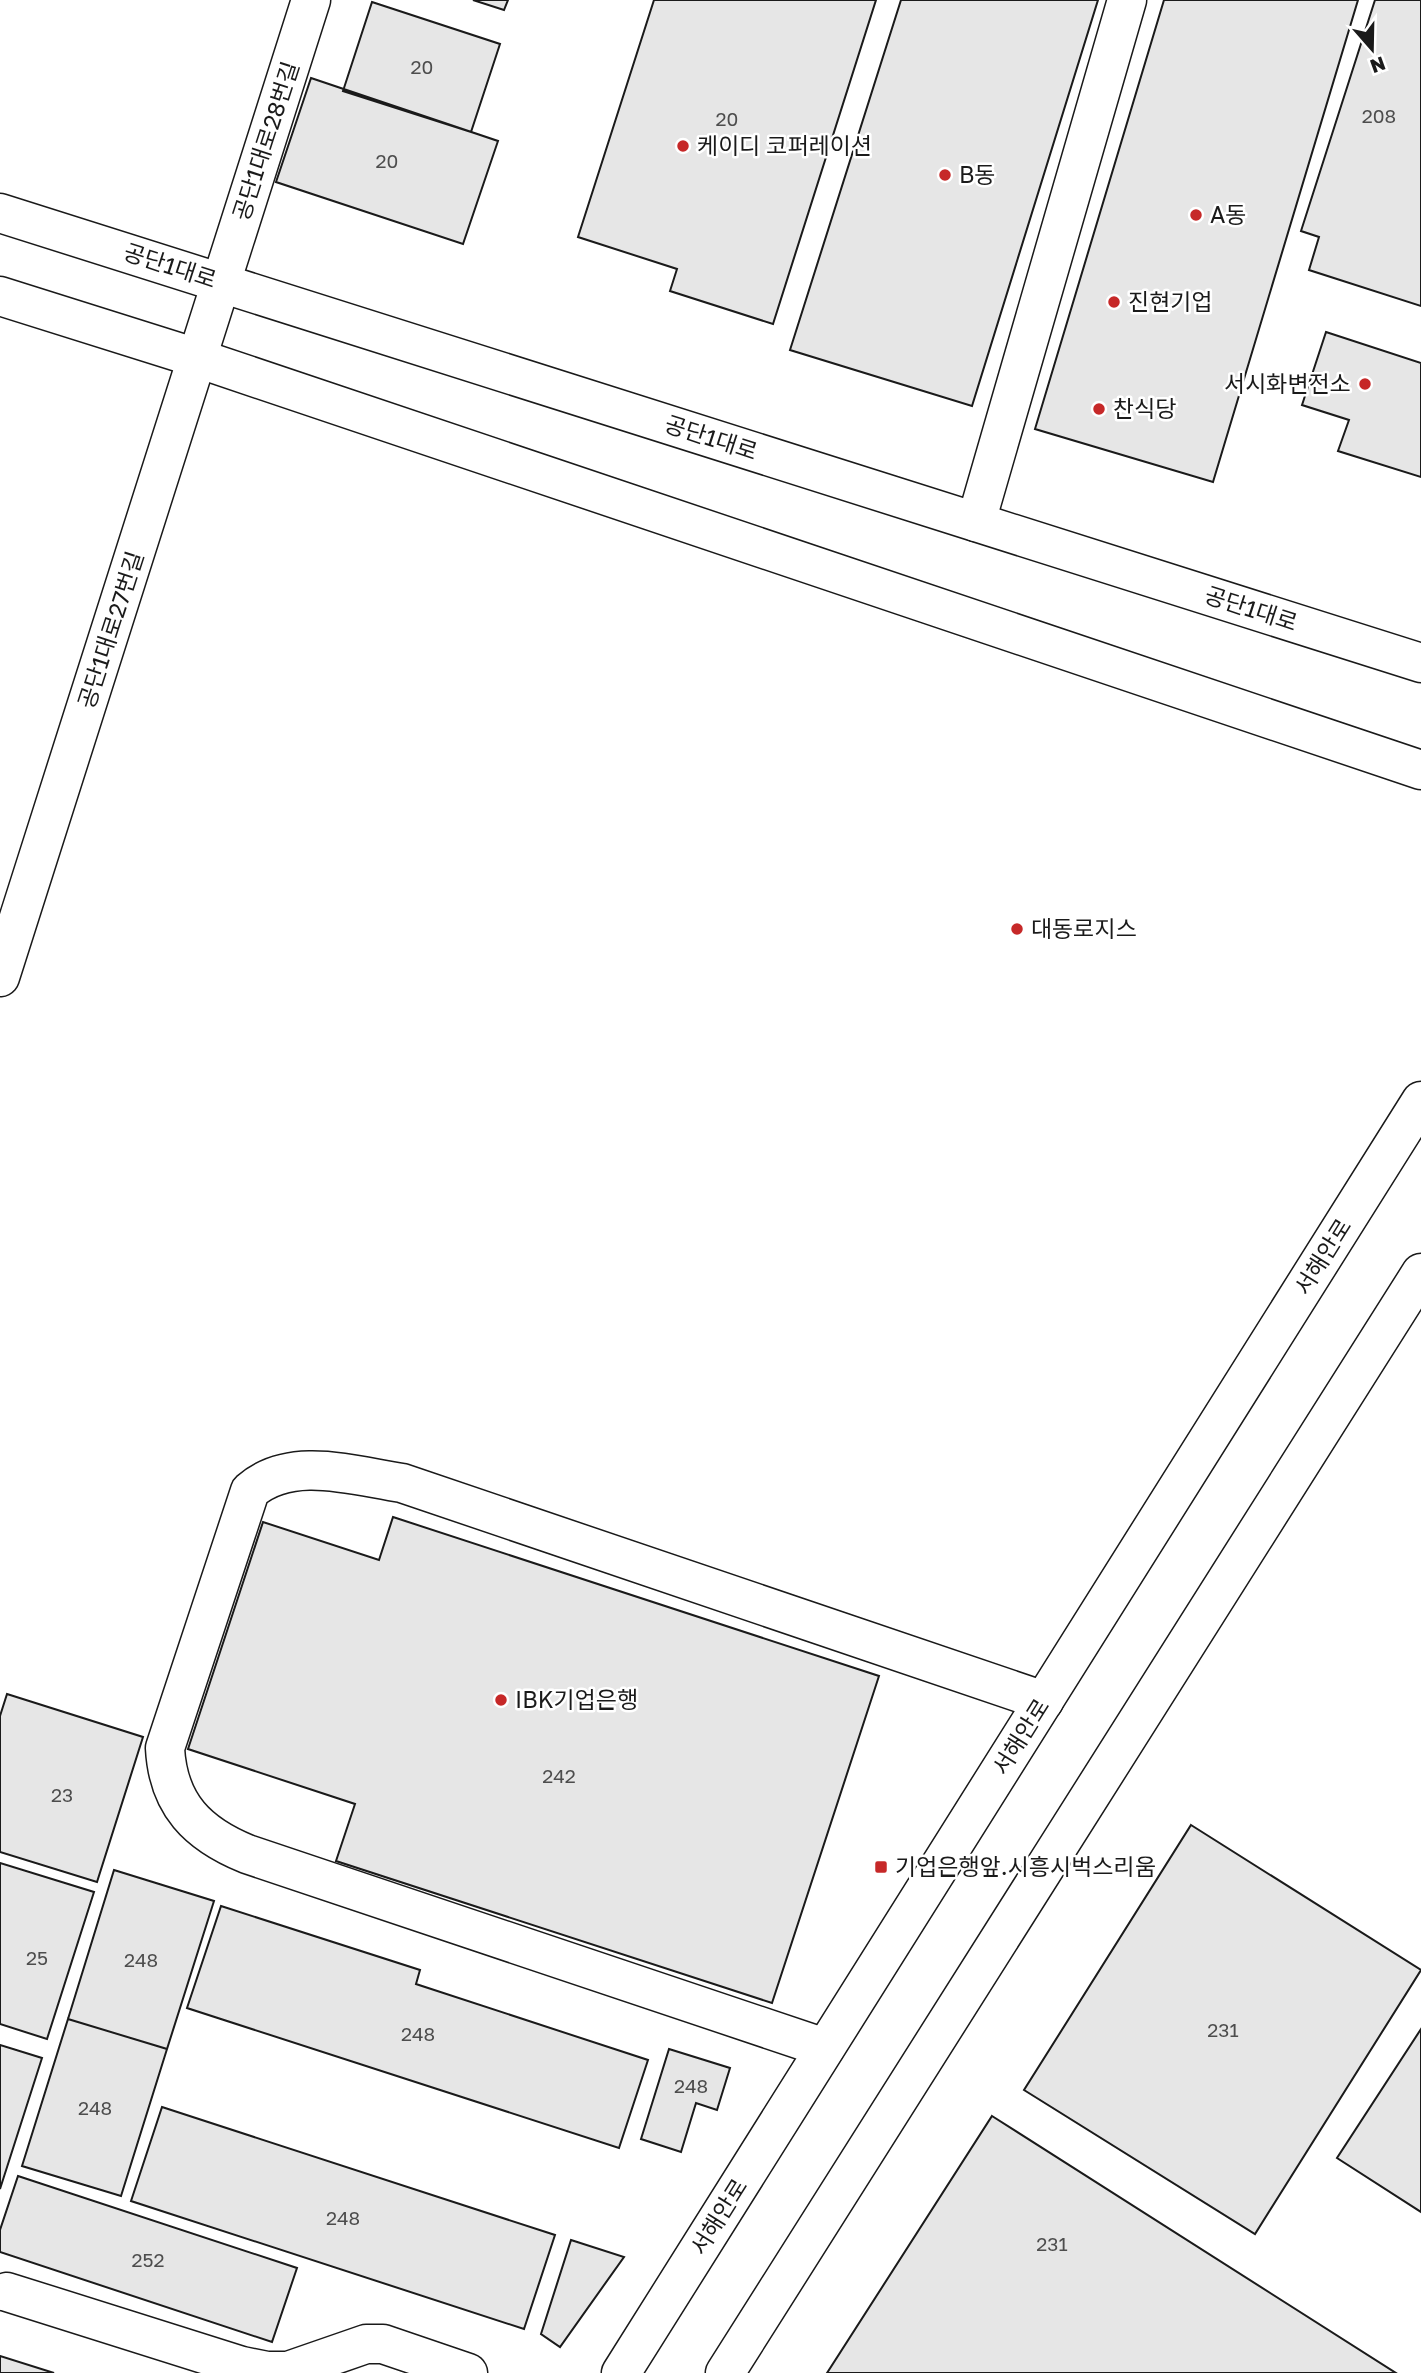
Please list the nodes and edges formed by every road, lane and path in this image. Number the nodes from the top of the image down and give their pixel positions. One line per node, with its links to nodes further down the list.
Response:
1 (311, 0): 4 (main road, 공단1대로28번길)
2 (1127, 0): 7 (main road)
3 (0, 212): 4 (main road, 공단1대로)
4 (221, 282): 6 (main road, 공단1대로27번길); 7 (main road, 공단1대로)
5 (0, 296): 6 (main road)
6 (197, 358): 9 (main road); 10 (main road, 공단1대로27번길)
7 (976, 522): 8 (main road, 공단1대로)
8 (1421, 663)
9 (1421, 770)
10 (0, 977)
11 (1421, 1101): 13 (main road, 서해안로)
12 (1421, 1273): 18 (main road)
13 (1044, 1701): 14 (main road, 서해안로); 14 (main road)
14 (825, 2048): 17 (main road, 서해안로)
15 (7, 2292): 16 (main road)
16 (468, 2373)
17 (621, 2373)
18 (726, 2373)

